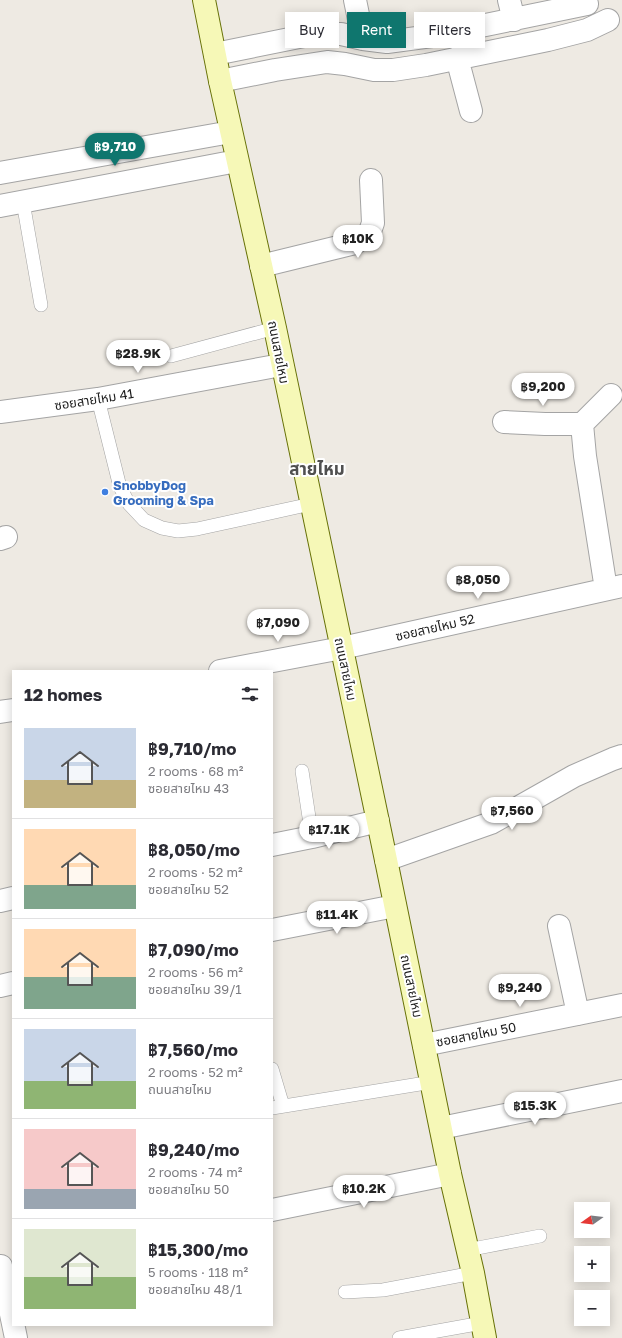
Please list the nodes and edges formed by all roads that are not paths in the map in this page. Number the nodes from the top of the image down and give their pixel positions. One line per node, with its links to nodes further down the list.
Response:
1 (204, 0): 10 (main road, ถนนสายไหม)
2 (355, 0): 5 (street)
3 (587, 2): 4 (street); 6 (street)
4 (511, 10): 8 (street)
5 (357, 12)
6 (615, 18): 11 (street)
7 (347, 35): 9 (street)
8 (406, 39)
9 (269, 44): 10 (street); 12 (street)
10 (215, 54): 13 (main road, ถนนสายไหม)
11 (457, 58): 12 (street); 14 (street)
12 (275, 70): 13 (street)
13 (220, 82): 15 (main road, ถนนสายไหม)
14 (471, 111)
15 (230, 132): 16 (main road, ถนนสายไหม); 17 (street)
16 (237, 161): 19 (street); 21 (main road, ถนนสายไหม)
17 (0, 173)
18 (371, 180): 21 (street)
19 (23, 202): 20 (street); 22 (lane)
20 (0, 206)
21 (262, 266): 23 (main road, ถนนสายไหม)
22 (41, 305)
23 (275, 328): 24 (lane); 25 (main road, ถนนสายไหม)
24 (171, 356)
25 (282, 365): 27 (street, ซอยสายไหม 41); 31 (main road, ถนนสายไหม)
26 (611, 395): 30 (street)
27 (98, 399): 28 (street, ซอยสายไหม 41); 31 (lane)
28 (0, 412)
29 (504, 422): 30 (street)
30 (582, 424): 32 (street)
31 (312, 504): 33 (main road, ถนนสายไหม)
32 (614, 588): 33 (street, ซอยสายไหม 52)
33 (342, 648): 34 (street, ซอยสายไหม 52); 39 (main road, ถนนสายไหม)
34 (225, 670)
35 (12, 710): 36 (street)
36 (0, 712)
37 (622, 756): 42 (street)
38 (302, 771): 40 (lane)
39 (378, 821): 40 (street); 42 (main road, ถนนสายไหม)
40 (312, 837): 41 (street)
41 (273, 845)
42 (386, 860): 45 (main road, ถนนสายไหม)
43 (12, 898): 44 (street)
44 (0, 901)
45 (395, 906): 47 (street); 52 (main road, ถนนสายไหม)
46 (559, 926): 51 (street)
47 (273, 930)
48 (12, 983): 49 (street)
49 (0, 986)
50 (622, 1005): 51 (street, ซอยสายไหม 50)
51 (578, 1014): 52 (street, ซอยสายไหม 50)
52 (424, 1045): 54 (main road, ถนนสายไหม)
53 (273, 1077): 56 (lane)
54 (432, 1082): 56 (lane); 57 (main road, ถนนสายไหม)
55 (622, 1091): 57 (street)
56 (277, 1107)
57 (441, 1128): 58 (main road, ถนนสายไหม)
58 (450, 1174): 59 (street); 61 (main road, ถนนสายไหม)
59 (273, 1210)
60 (540, 1236): 61 (lane)
61 (467, 1250): 63 (main road, ถนนสายไหม)
62 (5, 1265): 65 (street)
63 (473, 1273): 64 (lane); 67 (main road, ถนนสายไหม)
64 (345, 1292)
65 (12, 1311)
66 (14, 1326): 68 (street)
67 (484, 1331): 69 (lane)
68 (16, 1338)
69 (399, 1338)

